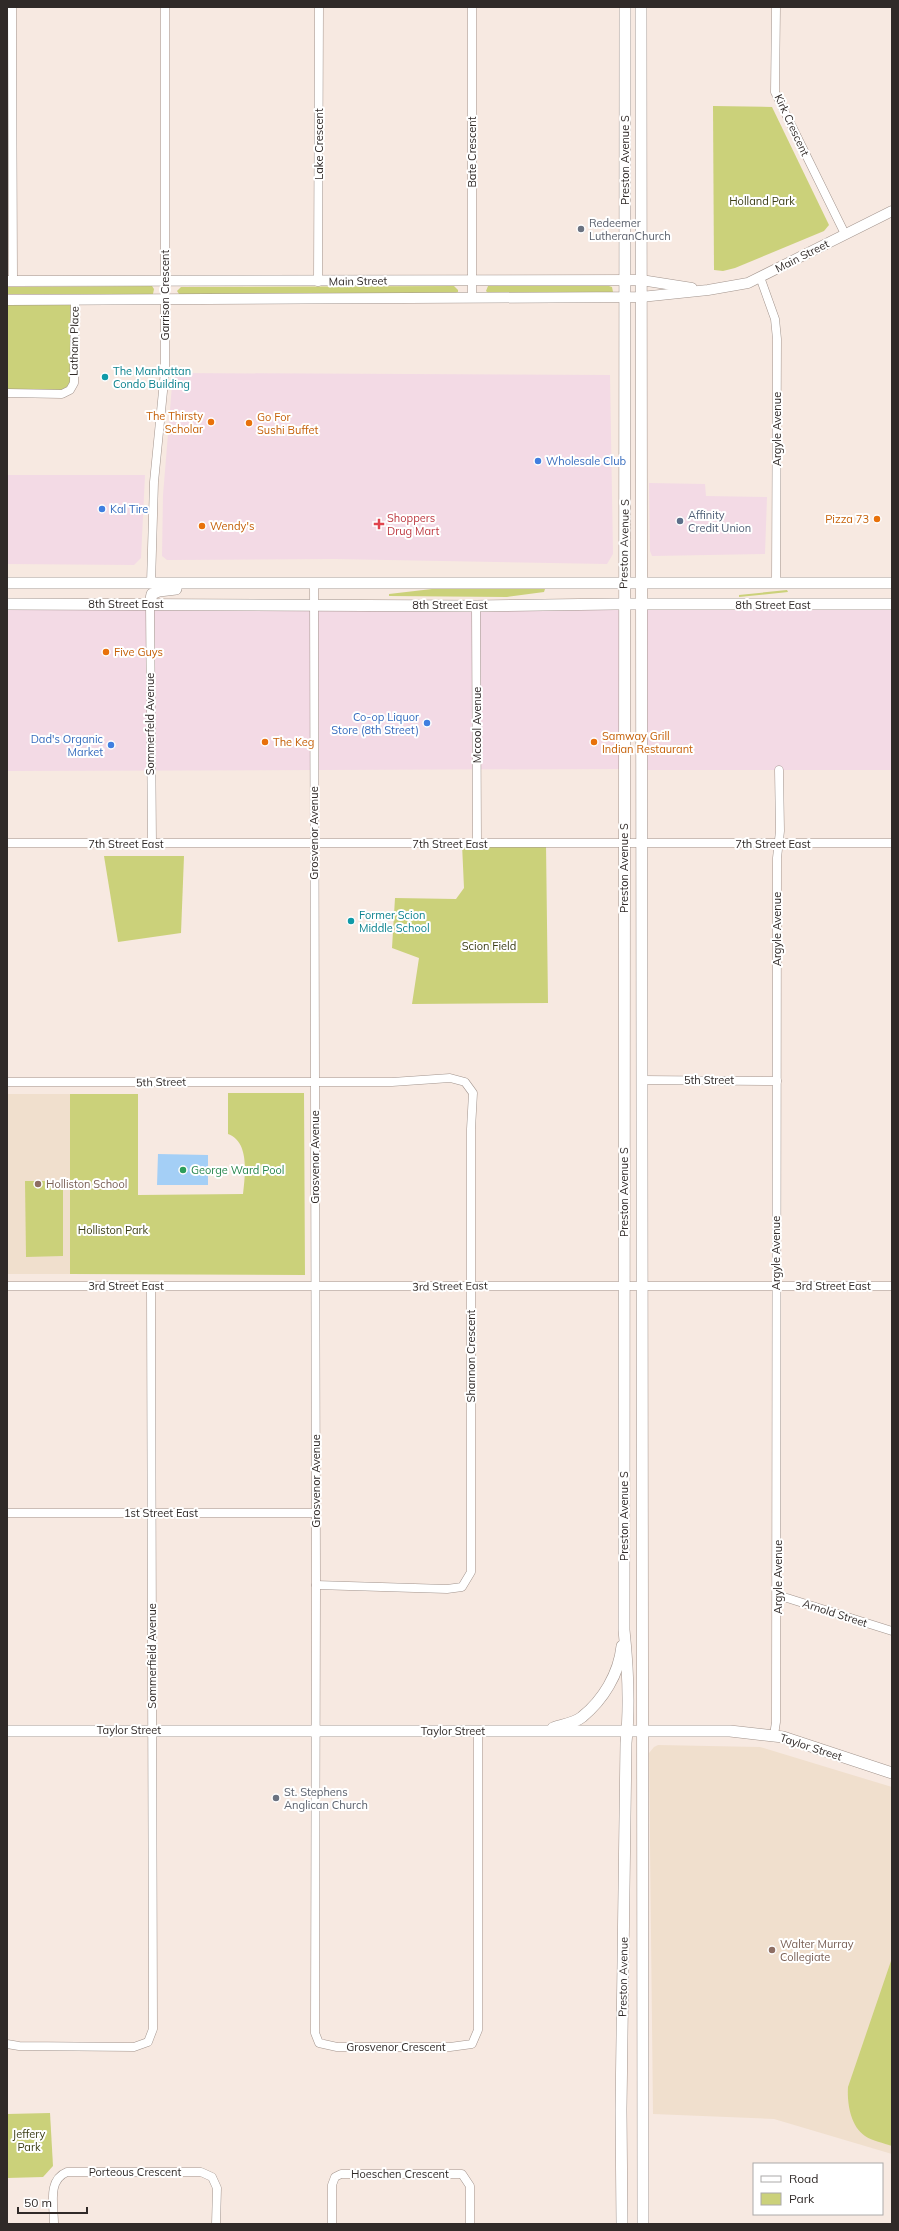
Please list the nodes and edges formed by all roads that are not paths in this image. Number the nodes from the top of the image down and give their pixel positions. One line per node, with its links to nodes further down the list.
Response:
1 (12, 7): 12 (street)
2 (165, 7): 15 (street, Garrison Crescent)
3 (319, 7): 16 (street, Lake Crescent)
4 (472, 7): 13 (street, Bate Crescent)
5 (625, 7): 14 (main road, Preston Avenue S)
6 (641, 7): 11 (main road, Preston Avenue S)
7 (776, 7): 9 (street, Kirk Crescent)
8 (891, 213): 9 (street, Main Street)
9 (845, 234): 10 (street, Main Street)
10 (760, 277): 17 (street, Main Street); 31 (street, Argyle Avenue)
11 (641, 280): 14 (street, Main Street); 17 (street, Main Street); 18 (main road, Preston Avenue S)
12 (10, 281): 15 (street, Main Street)
13 (472, 281): 14 (street, Main Street); 16 (street, Main Street); 19 (street, Bate Crescent)
14 (625, 281): 20 (main road, Preston Avenue S)
15 (166, 282): 16 (street, Main Street); 21 (street, Garrison Crescent)
16 (318, 282)
17 (708, 290): 18 (street, Main Street)
18 (641, 297): 20 (street, Main Street); 30 (main road, Preston Avenue S)
19 (472, 298): 20 (street, Main Street); 21 (street, Main Street)
20 (625, 298): 29 (main road, Preston Avenue S)
21 (166, 299): 23 (street, Main Street); 27 (street, Garrison Crescent)
22 (7, 300): 23 (street, Main Street)
23 (75, 300): 24 (street, Latham Place)
24 (7, 393)
25 (314, 582): 28 (main road, 8th Street East); 29 (main road, 8th Street East); 35 (street, Grosvenor Avenue)
26 (7, 583): 27 (main road, 8th Street East)
27 (151, 583): 28 (main road, 8th Street East)
28 (220, 583): 34 (main road)
29 (624, 583): 30 (main road, 8th Street East); 36 (main road, Preston Avenue S)
30 (641, 583): 31 (main road, 8th Street East); 37 (main road, Preston Avenue S)
31 (776, 583): 32 (main road, 8th Street East)
32 (892, 583)
33 (7, 604): 34 (main road, 8th Street East)
34 (150, 604): 35 (main road, 8th Street East); 44 (street, Sommerfeld Avenue)
35 (314, 604): 39 (main road, 8th Street East); 45 (street, Grosvenor Avenue)
36 (623, 604): 37 (main road, 8th Street East); 39 (main road, 8th Street East); 42 (main road, Preston Avenue S)
37 (640, 604): 38 (main road, 8th Street East); 47 (main road, Preston Avenue S)
38 (892, 604)
39 (476, 606): 46 (street, Mccool Avenue)
40 (779, 770): 48 (street, Argyle Avenue)
41 (7, 843): 44 (street, 7th Street East)
42 (624, 843): 46 (street, 7th Street East); 47 (street, 7th Street East); 59 (main road, Preston Avenue S)
43 (892, 843): 48 (street, 7th Street East)
44 (152, 844): 45 (street, 7th Street East)
45 (314, 844): 46 (street, 7th Street East); 52 (street, Grosvenor Avenue)
46 (477, 844)
47 (642, 844): 48 (street, 7th Street East); 49 (main road, Preston Avenue S)
48 (778, 844): 50 (street, Argyle Avenue)
49 (642, 1080): 50 (street, 5th Street); 60 (main road, Preston Avenue S)
50 (777, 1081): 55 (street, Argyle Avenue)
51 (7, 1082): 52 (street, 5th Street)
52 (315, 1082): 54 (street, Shannon Crescent); 58 (street, Grosvenor Avenue)
53 (7, 1286): 57 (street, 3rd Street East)
54 (471, 1286): 58 (street, 3rd Street East); 59 (street, 3rd Street East); 64 (street, Shannon Crescent)
55 (776, 1286): 56 (street, 3rd Street East); 60 (street, 3rd Street East); 65 (street, Argyle Avenue)
56 (892, 1286)
57 (151, 1287): 58 (street, 3rd Street East); 62 (street, Sommerfield Avenue)
58 (316, 1287): 61 (street, Grosvenor Avenue)
59 (624, 1287): 60 (street, 3rd Street East); 66 (main road, Preston Avenue S)
60 (642, 1288): 70 (main road, Preston Avenue S)
61 (316, 1512): 62 (street, 1st Street East); 64 (street, Grosvenor Avenue)
62 (152, 1513): 63 (street, 1st Street East); 68 (street, Sommerfield Avenue)
63 (7, 1514)
64 (316, 1586): 72 (street, Grosvenor Avenue)
65 (778, 1598): 67 (street, Arnold Street); 75 (street, Argyle Avenue)
66 (624, 1630): 69 (main road, Preston Avenue S); 74 (main road)
67 (892, 1631)
68 (152, 1730): 71 (main road, Taylor Street); 72 (main road, Taylor Street); 77 (street, Sommerfield Avenue)
69 (627, 1730): 70 (main road, Taylor Street); 74 (main road, Taylor Street); 82 (main road, Preston Avenue)
70 (643, 1730): 75 (main road, Taylor Street); 83 (main road, Preston Avenue)
71 (7, 1731)
72 (315, 1731): 73 (main road, Taylor Street); 73 (street, Grosvenor Crescent)
73 (478, 1731): 74 (main road, Taylor Street)
74 (541, 1732)
75 (774, 1735): 76 (main road, Taylor Street)
76 (892, 1773)
77 (7, 2044)
78 (54, 2224): 79 (street, Porteous Crescent)
79 (216, 2224)
80 (332, 2224): 81 (street, Hoeschen Crescent)
81 (470, 2224)
82 (622, 2224)
83 (643, 2224)

